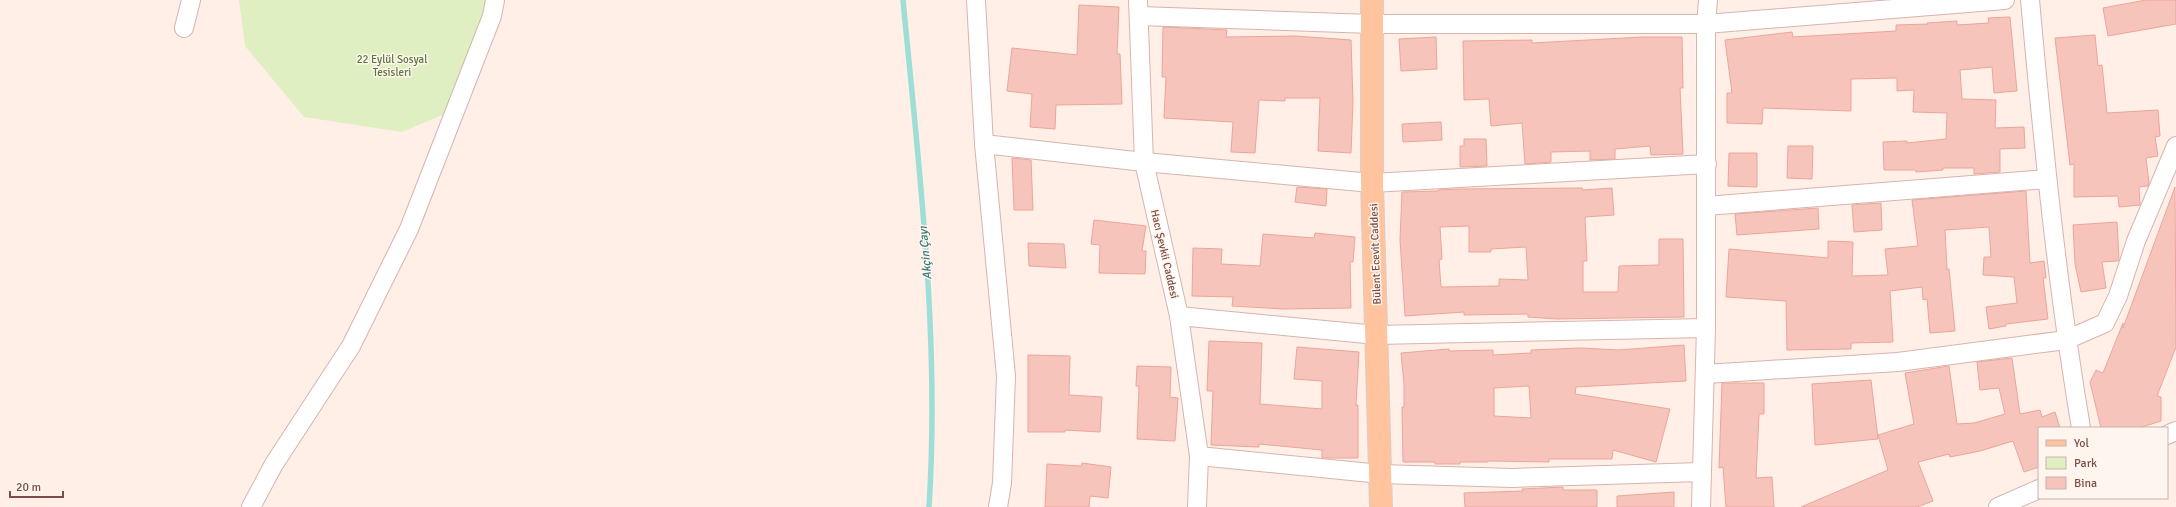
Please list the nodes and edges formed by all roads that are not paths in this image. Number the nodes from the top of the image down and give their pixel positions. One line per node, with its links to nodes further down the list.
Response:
1 (191, 0): 12 (street)
2 (495, 0): 30 (street)
3 (976, 0): 13 (street)
4 (1372, 0): 10 (main road, Bülent Ecevit Caddesi)
5 (1708, 0): 11 (street)
6 (2005, 0): 8 (street)
7 (2030, 0): 17 (street)
8 (1879, 6): 11 (street)
9 (1139, 8): 10 (street); 15 (street, Hacı Şevkii Caddesi)
10 (1372, 24): 11 (street); 18 (main road, Bülent Ecevit Caddesi)
11 (1706, 24): 16 (street)
12 (184, 28)
13 (984, 144): 15 (street); 31 (street)
14 (2176, 146): 23 (street)
15 (1144, 162): 18 (street); 20 (street, Hacı Şevkii Caddesi)
16 (1707, 164): 18 (street); 19 (street)
17 (2047, 179): 19 (street); 23 (street)
18 (1372, 183): 22 (main road, Bülent Ecevit Caddesi)
19 (1706, 206): 21 (street)
20 (1179, 316): 22 (street); 26 (street, Hacı Şevkii Caddesi)
21 (1706, 328): 22 (street); 24 (street)
22 (1377, 335): 28 (main road, Bülent Ecevit Caddesi)
23 (2066, 340): 24 (street); 25 (street)
24 (1705, 374): 27 (street)
25 (2081, 427)
26 (1199, 456): 28 (street); 32 (street, Hacı Şevkii Caddesi)
27 (1701, 472): 28 (street); 34 (street)
28 (1381, 474): 33 (main road, Bülent Ecevit Caddesi)
29 (2038, 489): 35 (street)
30 (251, 507)
31 (998, 507)
32 (1197, 507)
33 (1381, 507)
34 (1701, 507)
35 (1998, 507)

